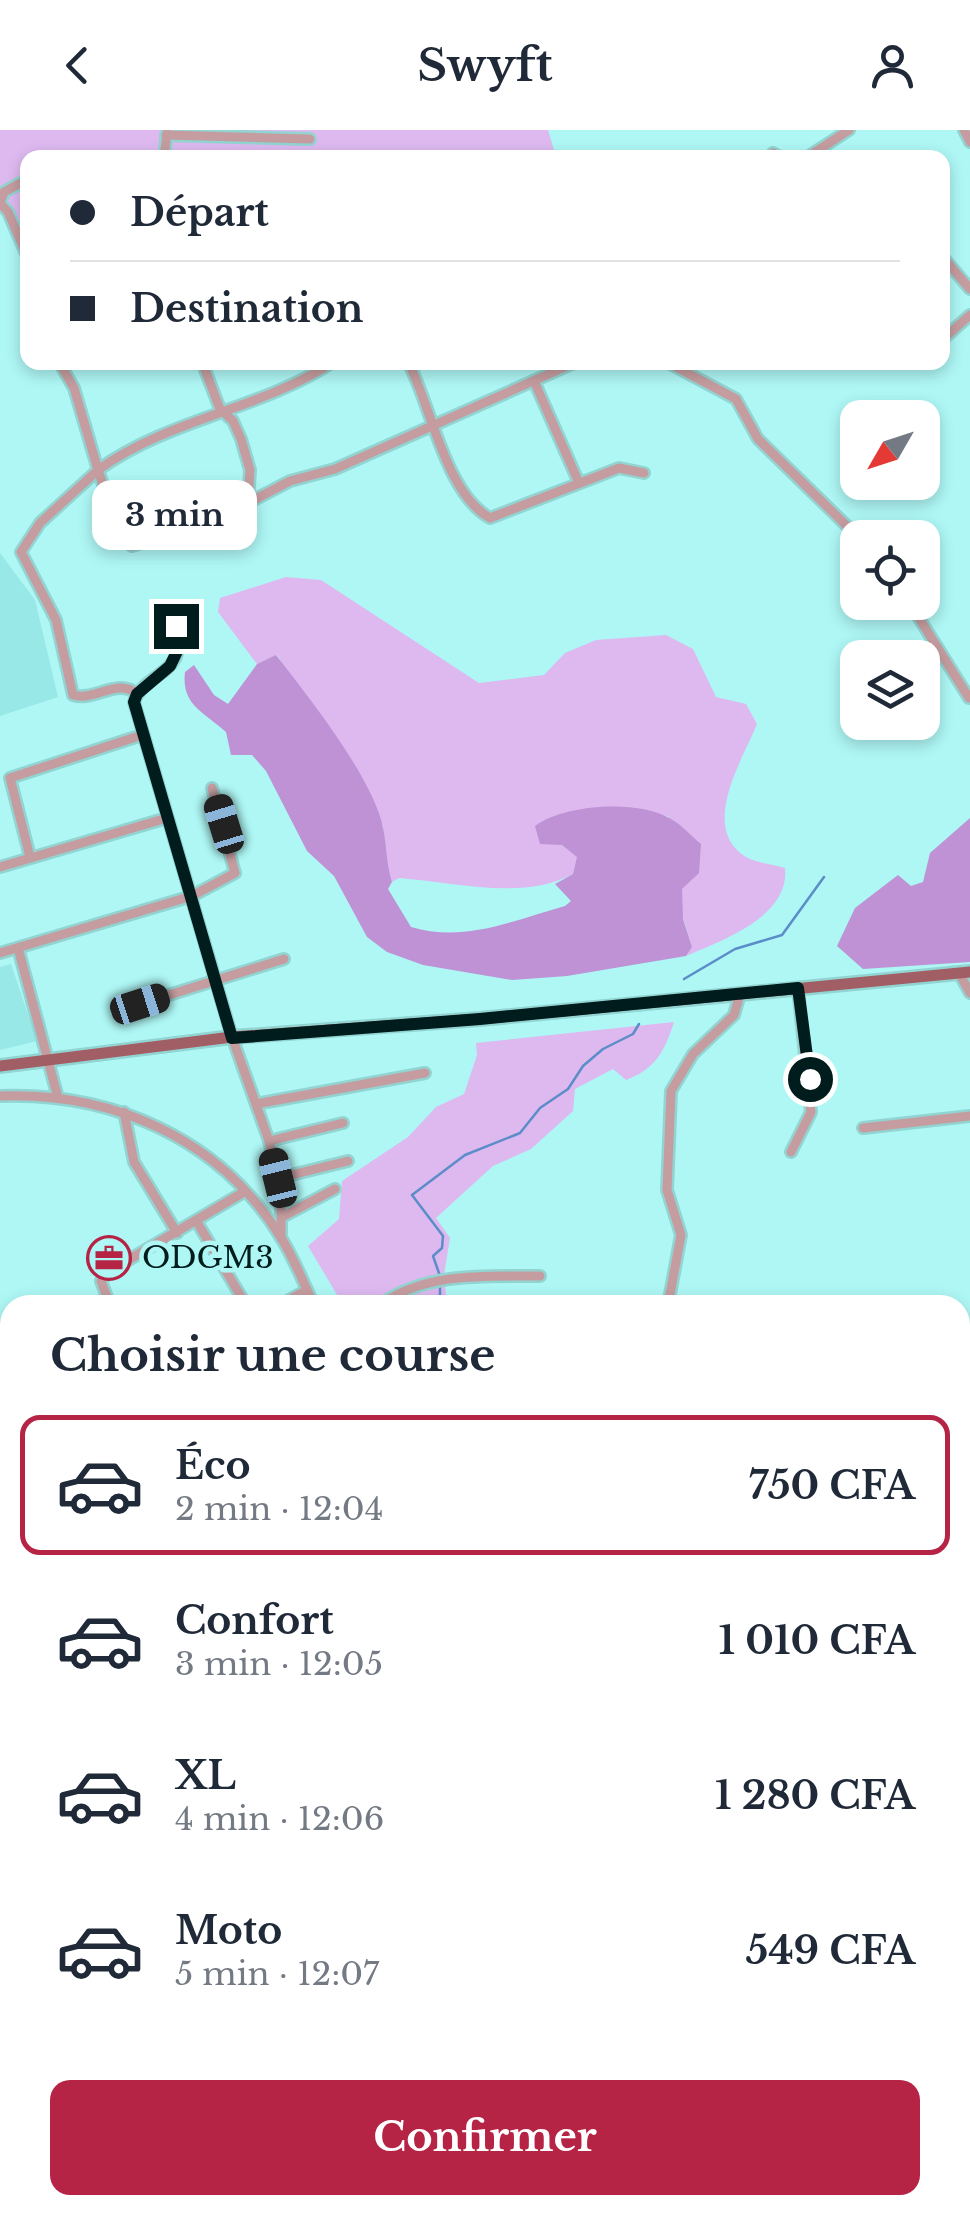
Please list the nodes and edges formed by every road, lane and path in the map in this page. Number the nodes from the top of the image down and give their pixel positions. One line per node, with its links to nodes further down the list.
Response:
1 (850, 130): 6 (street)
2 (964, 130): 5 (street)
3 (167, 132): 4 (street)
4 (310, 138)
5 (970, 142)
6 (819, 150)
7 (20, 183): 8 (street)
8 (0, 203): 9 (street)
9 (20, 242)
10 (950, 265): 11 (street)
11 (970, 289)
12 (970, 315): 13 (street)
13 (950, 333)
14 (64, 370): 23 (street)
15 (205, 370): 21 (street)
16 (319, 370): 21 (street)
17 (412, 370): 22 (street)
18 (558, 370): 20 (street)
19 (682, 370): 27 (street)
20 (534, 381): 22 (street); 25 (street)
21 (220, 409): 23 (street); 26 (street)
22 (430, 424): 25 (street); 26 (street)
23 (98, 470): 26 (street); 30 (street)
24 (644, 473): 25 (street)
25 (578, 483)
26 (248, 503)
27 (841, 520)
28 (183, 608): 30 (street)
29 (920, 620): 31 (street)
30 (137, 694): 32 (street)
31 (969, 698)
32 (142, 735): 34 (street); 35 (street)
33 (212, 788): 37 (street)
34 (167, 818): 35 (street); 37 (street)
35 (30, 857): 36 (street)
36 (0, 867)
37 (192, 896): 38 (street); 42 (street)
38 (18, 948): 39 (street); 48 (street)
39 (0, 953)
40 (284, 959): 42 (street)
41 (965, 972): 43 (main road); 45 (street)
42 (217, 979): 46 (street); 47 (street)
43 (798, 988): 44 (main road); 59 (street)
44 (740, 994): 47 (main road); 75 (street)
45 (970, 994)
46 (140, 1004)
47 (232, 1038): 48 (main road); 53 (street)
48 (46, 1059): 49 (main road); 51 (street)
49 (0, 1066)
50 (425, 1073): 53 (street)
51 (56, 1094): 52 (street); 54 (street)
52 (0, 1096)
53 (256, 1104): 58 (street)
54 (124, 1112): 63 (street); 66 (street)
55 (970, 1116): 57 (street)
56 (343, 1124): 58 (street)
57 (864, 1128)
58 (269, 1141): 61 (street)
59 (791, 1152)
60 (348, 1161): 61 (street)
61 (278, 1178): 64 (street)
62 (335, 1189): 64 (street)
63 (244, 1192): 65 (street); 67 (street)
64 (282, 1217): 67 (street)
65 (197, 1222): 66 (street); 71 (street)
66 (177, 1233): 70 (street)
67 (282, 1238): 69 (street)
68 (540, 1276): 74 (street)
69 (306, 1290): 72 (street); 73 (street)
70 (107, 1295)
71 (240, 1295)
72 (297, 1295)
73 (309, 1295)
74 (395, 1295)
75 (670, 1295)

